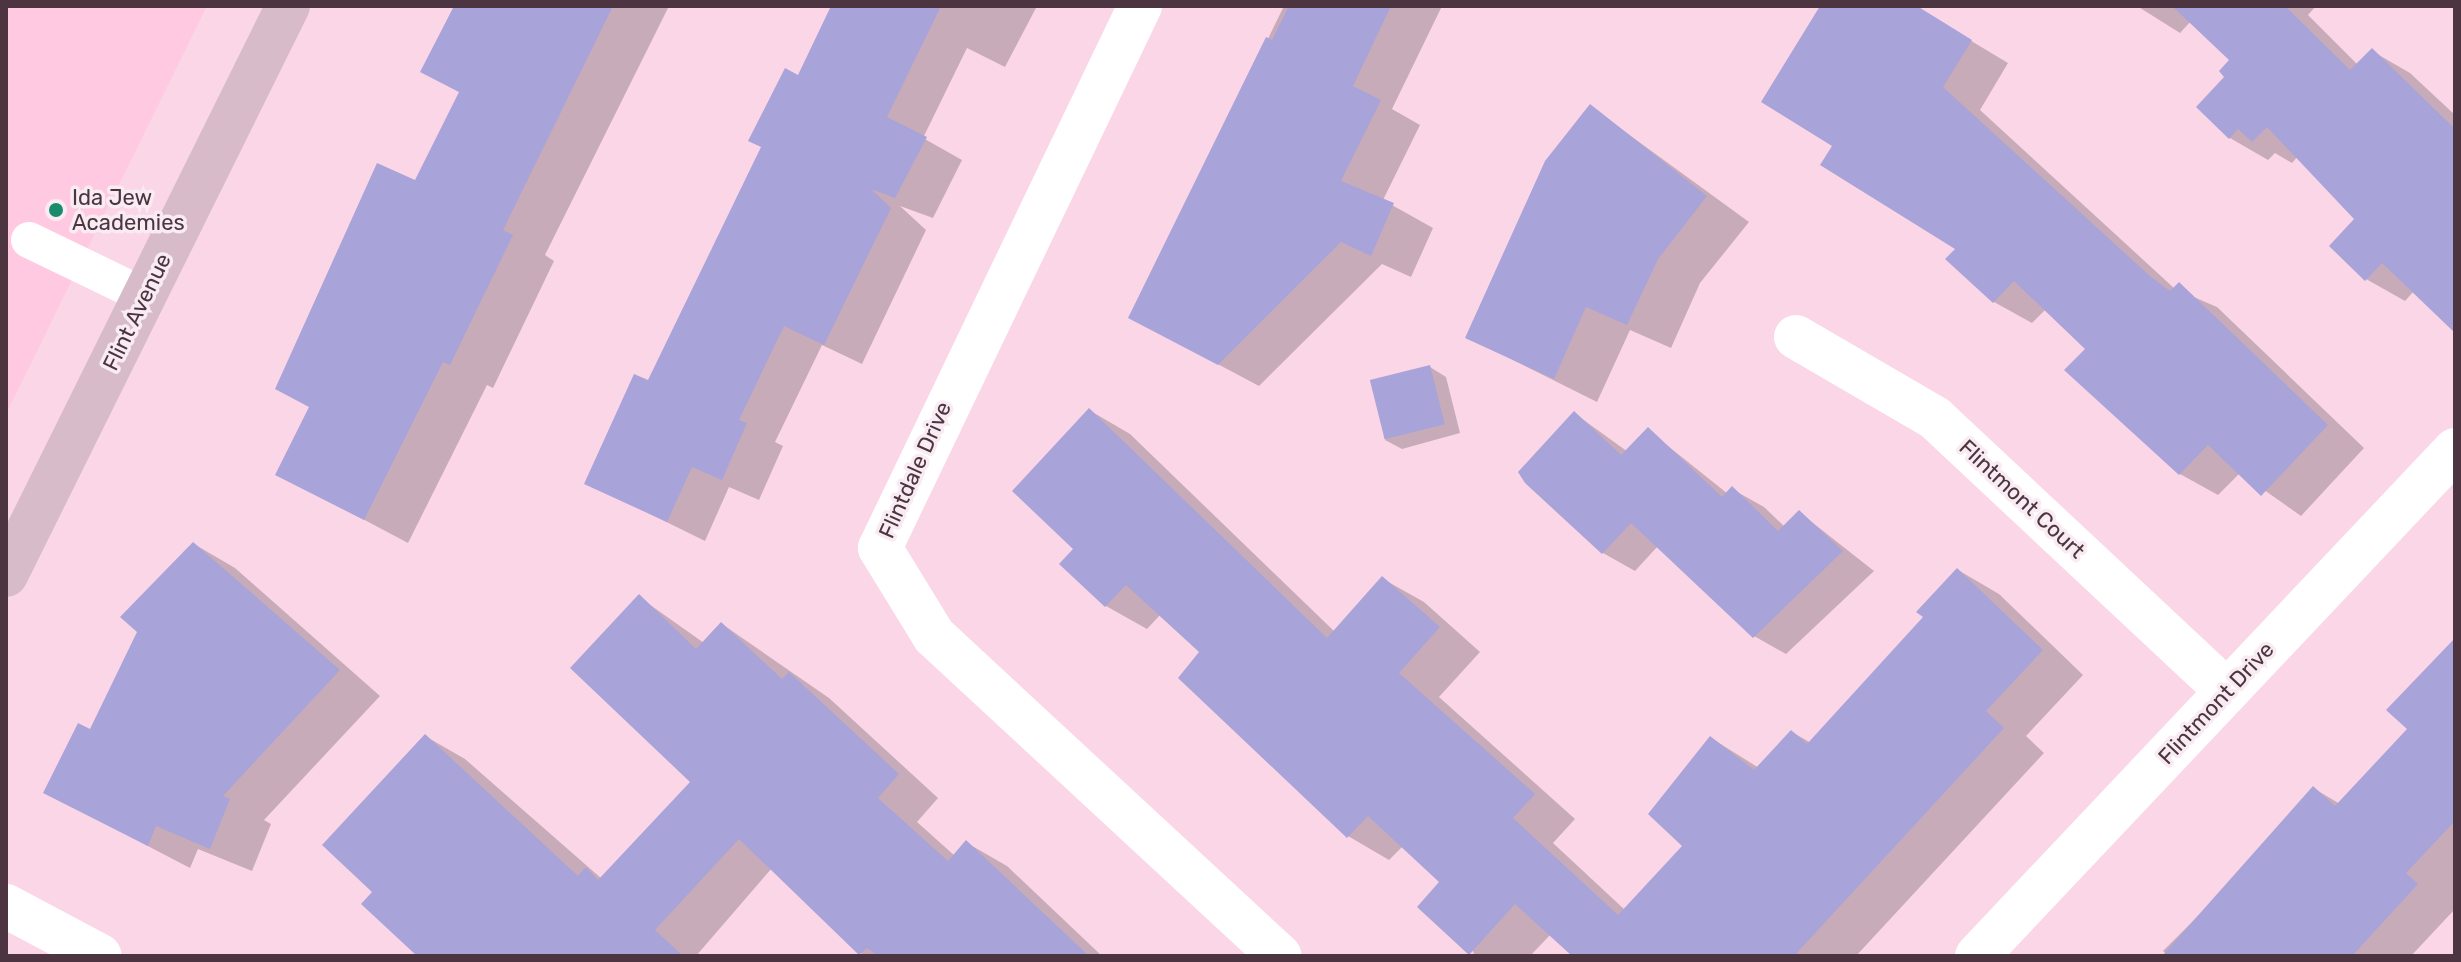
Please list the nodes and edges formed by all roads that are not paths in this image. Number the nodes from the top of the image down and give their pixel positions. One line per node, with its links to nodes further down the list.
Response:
1 (288, 6): 4 (street, Flint Avenue)
2 (1140, 6): 11 (street, Flintdale Drive)
3 (29, 240): 4 (lane)
4 (145, 296): 7 (street, Flint Avenue)
5 (1796, 337): 8 (street, Flintmont Court)
6 (2455, 450): 8 (street, Flintmont Drive)
7 (6, 575)
8 (2227, 691): 12 (street, Flintmont Drive)
9 (6, 906): 10 (street)
10 (100, 956)
11 (1280, 956)
12 (1977, 956)

